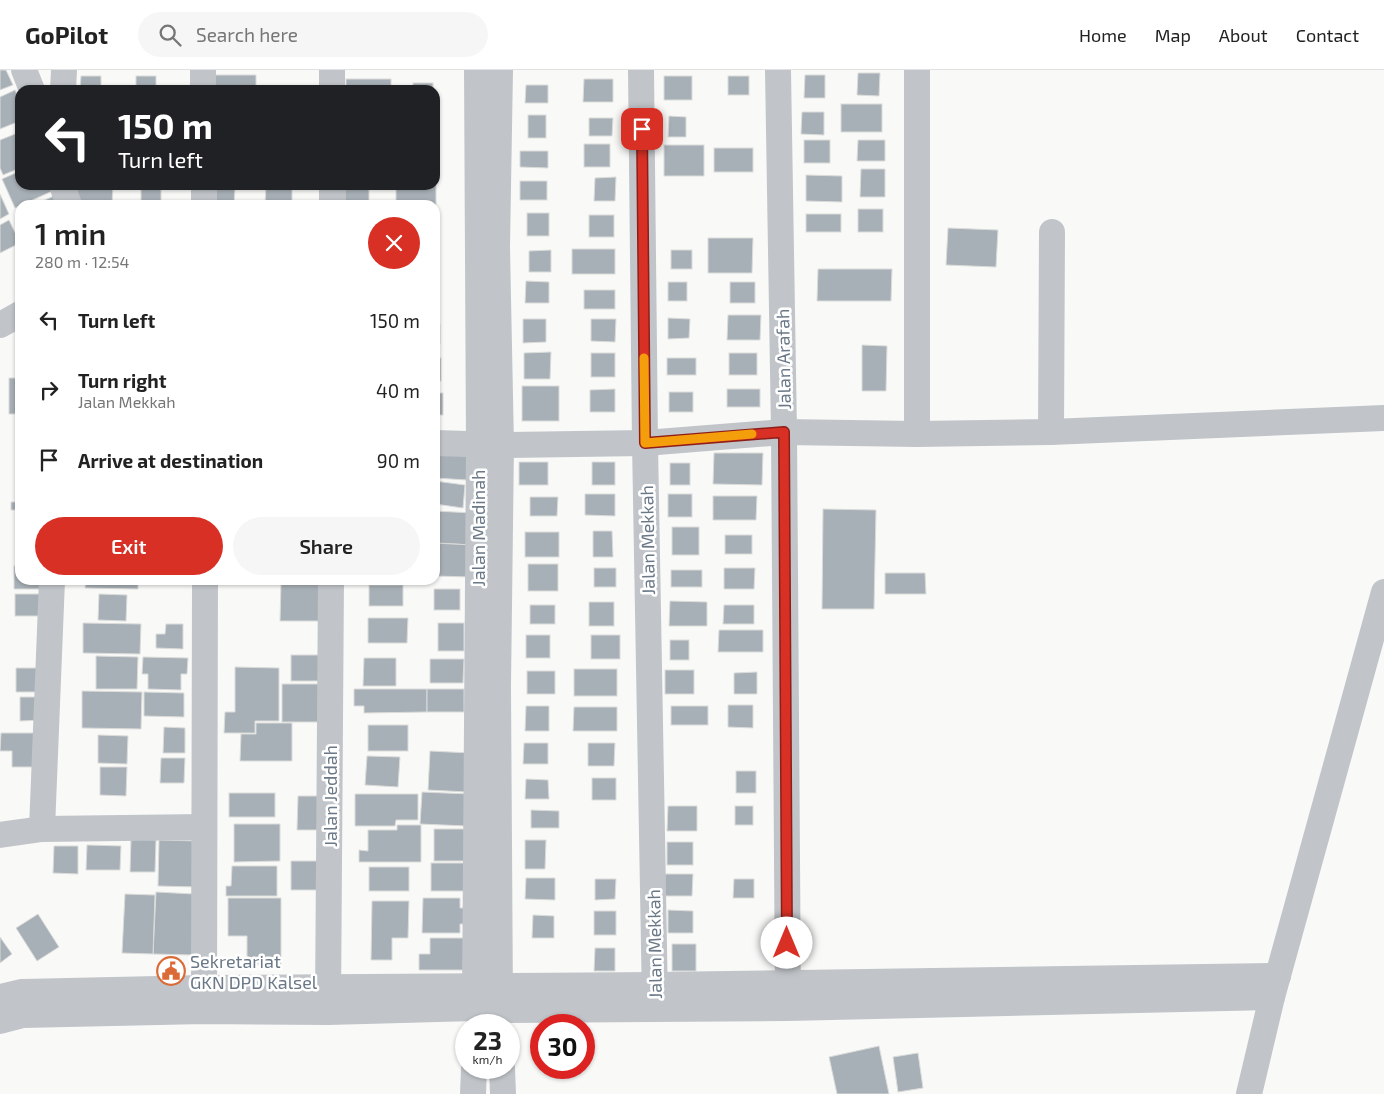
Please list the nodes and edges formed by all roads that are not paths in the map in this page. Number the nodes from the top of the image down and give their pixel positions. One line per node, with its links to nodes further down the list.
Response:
1 (24, 70): 10 (street)
2 (64, 70): 11 (street)
3 (203, 70): 12 (street)
4 (332, 70): 13 (street)
5 (477, 70): 23 (street, Jalan Madinah)
6 (500, 70): 23 (street, Jalan Madinah)
7 (641, 70): 22 (street, Jalan Mekkah)
8 (778, 70): 18 (street, Jalan Arafah)
9 (916, 70): 20 (street)
10 (30, 85)
11 (64, 85)
12 (204, 85)
13 (332, 85)
14 (1052, 232): 19 (street)
15 (15, 317): 16 (street)
16 (0, 325)
17 (1384, 418): 19 (street)
18 (784, 432): 20 (street); 22 (street); 31 (street, Jalan Arafah)
19 (1052, 432): 20 (street)
20 (917, 434)
21 (440, 443): 23 (street)
22 (645, 443): 23 (street); 34 (street, Jalan Mekkah)
23 (490, 445): 37 (street, Jalan Madinah)
24 (52, 585): 29 (street)
25 (205, 585): 28 (street)
26 (331, 585): 36 (street, Jalan Jeddah)
27 (1384, 592): 32 (street)
28 (204, 827): 29 (street); 35 (street)
29 (42, 829): 30 (street)
30 (0, 835)
31 (787, 982): 32 (street); 34 (street); 38 (street, Jalan Arafah)
32 (1275, 986): 38 (street); 44 (street)
33 (0, 997): 35 (street)
34 (655, 997): 37 (street); 38 (street)
35 (204, 1000): 36 (street); 39 (street)
36 (328, 1000): 37 (street)
37 (488, 1006)
38 (788, 1008)
39 (0, 1021)
40 (474, 1079): 42 (street)
41 (502, 1079): 43 (street)
42 (473, 1094)
43 (502, 1094)
44 (1248, 1094)

